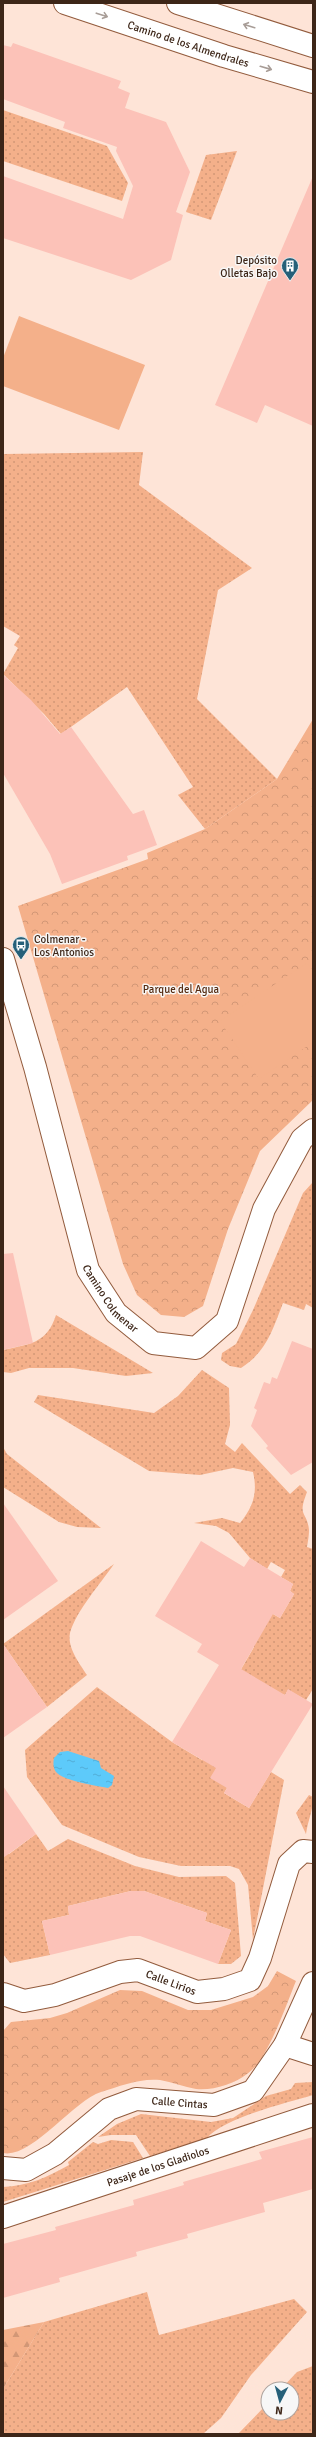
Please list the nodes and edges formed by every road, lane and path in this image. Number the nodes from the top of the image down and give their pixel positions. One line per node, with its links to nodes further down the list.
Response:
1 (65, 3): 4 (street, Camino de los Almendrales, one-way to 4)
2 (178, 3): 3 (street, one-way to 2)
3 (313, 46)
4 (313, 82)
5 (3, 959): 6 (street, Camino Colmenar)
6 (313, 1130)
7 (308, 1851): 9 (street, Calle Lirios)
8 (313, 1983): 10 (street, Calle Cintas)
9 (3, 1994)
10 (285, 2045): 11 (street); 13 (street, Calle Cintas)
11 (313, 2054)
12 (313, 2115): 14 (street, Pasaje de los Gladiolos)
13 (3, 2168)
14 (3, 2217)

